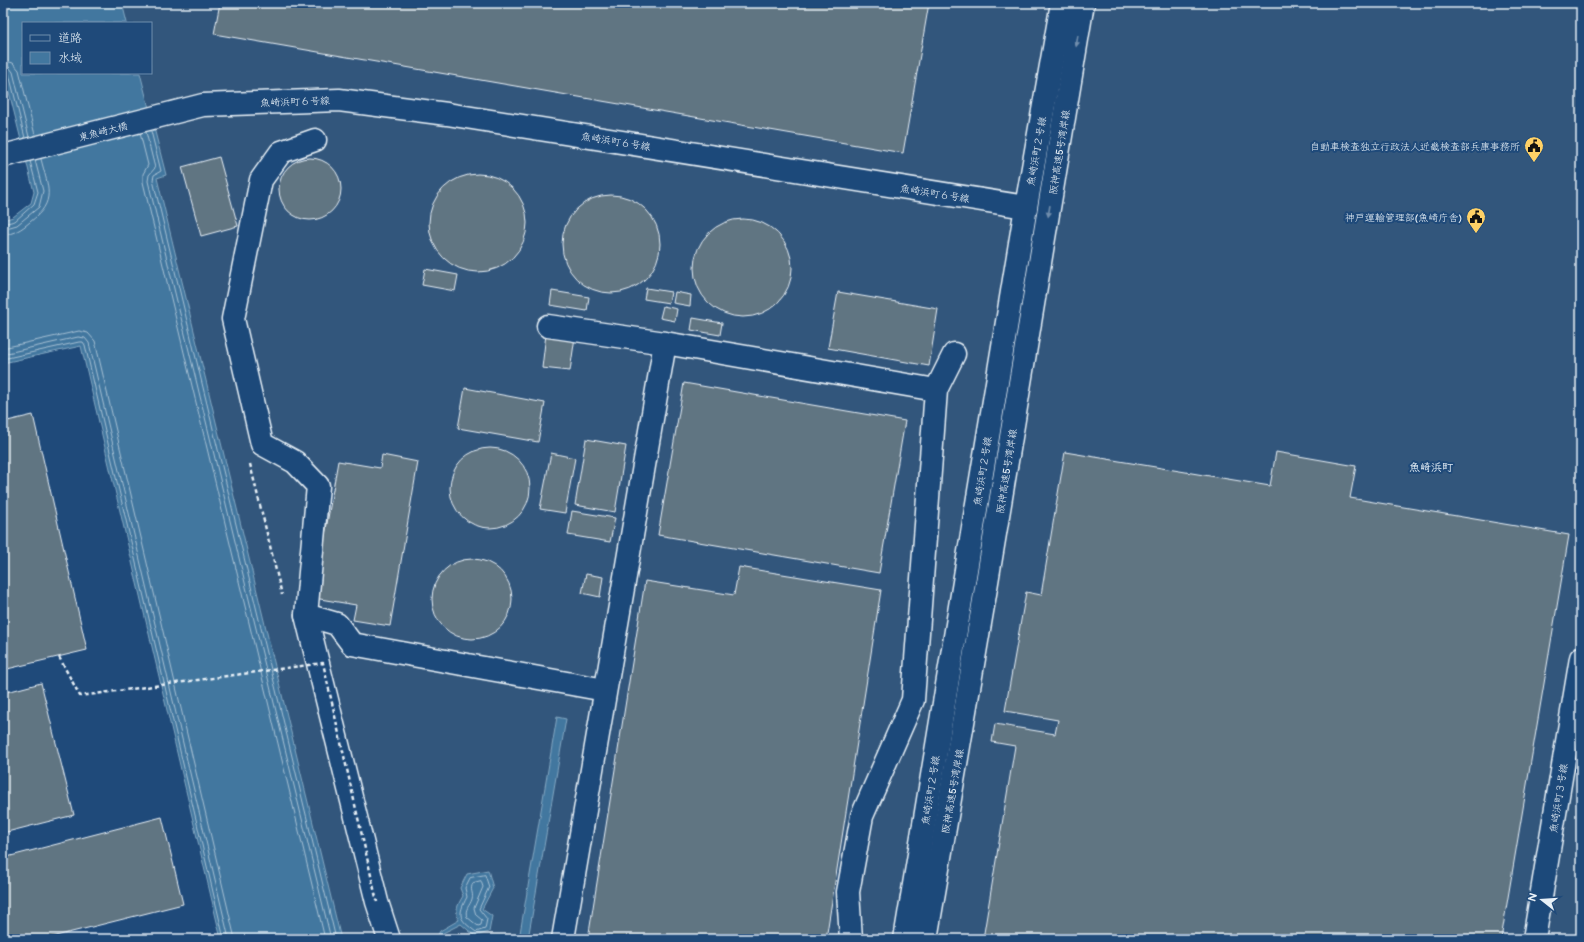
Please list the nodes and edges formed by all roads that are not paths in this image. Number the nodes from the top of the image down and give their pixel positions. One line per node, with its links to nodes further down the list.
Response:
1 (1062, 3): 7 (main road, 魚崎浜町２号線)
2 (1069, 3): 19 (main road, 阪神高速5号湾岸線)
3 (1083, 3): 20 (main road, 阪神高速5号湾岸線, one-way to 20)
4 (203, 105): 6 (main road, 東魚崎大橋); 7 (main road, 魚崎浜町６号線)
5 (314, 140): 12 (main road)
6 (3, 156)
7 (1026, 207): 18 (main road, 魚崎浜町２号線)
8 (548, 326): 9 (main road)
9 (665, 343): 11 (main road); 14 (main road)
10 (954, 354): 11 (main road)
11 (936, 390): 17 (main road)
12 (306, 615): 14 (main road); 15 (main road)
13 (1581, 658): 21 (main road, 魚崎浜町３号線)
14 (606, 690): 16 (main road)
15 (389, 939)
16 (563, 939)
17 (851, 939)
18 (905, 939)
19 (913, 939)
20 (926, 939)
21 (1534, 939)

